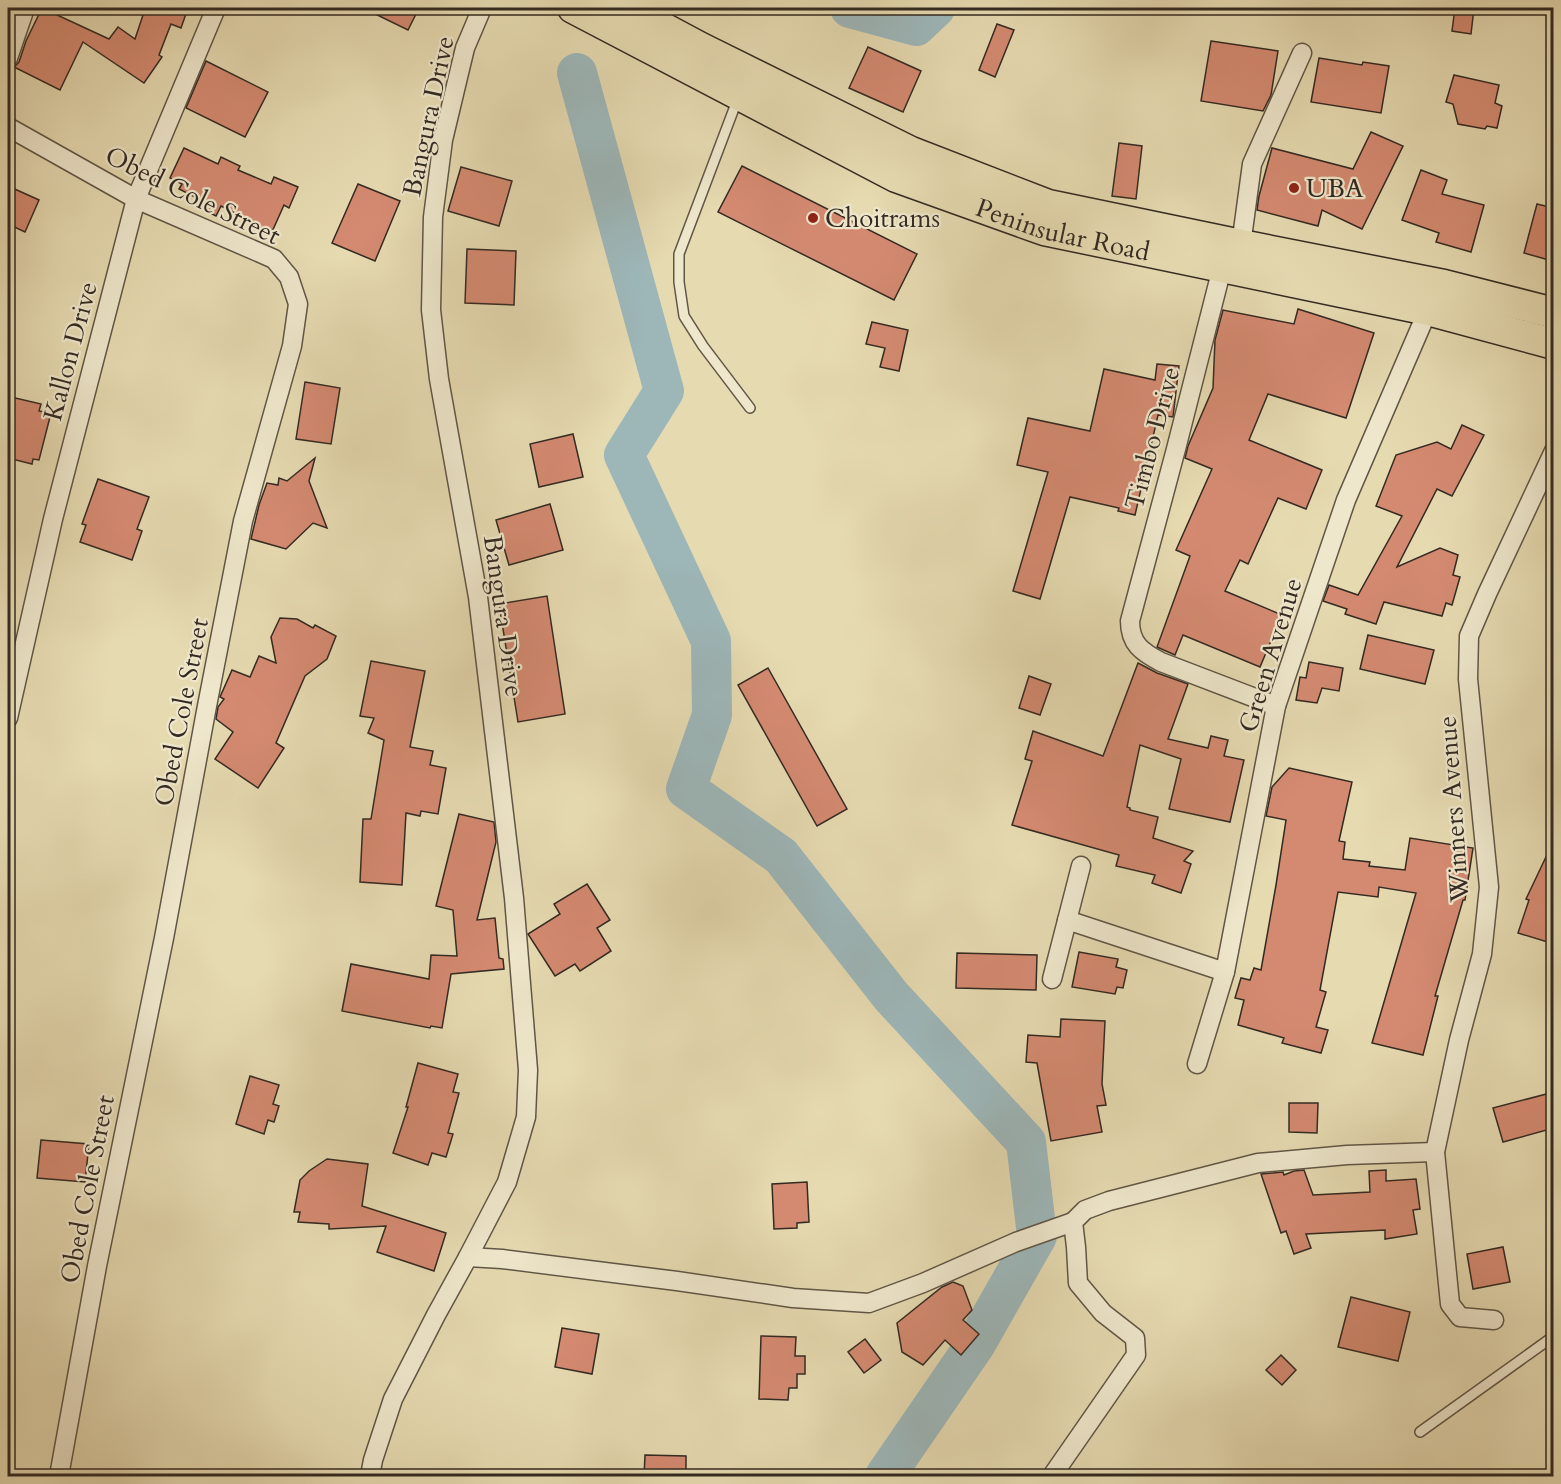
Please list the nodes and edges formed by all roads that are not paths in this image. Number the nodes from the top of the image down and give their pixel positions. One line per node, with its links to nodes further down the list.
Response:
1 (25, 8): 7 (street)
2 (216, 8): 10 (street, Kallon Drive)
3 (482, 8): 27 (street, Bangura Drive)
4 (573, 8): 8 (main road, Peninsular Road)
5 (626, 8): 11 (main road, Peninsular Road)
6 (1302, 53): 11 (street)
7 (8, 58)
8 (739, 95): 12 (main road, Peninsular Road); 16 (lane)
9 (8, 127): 10 (street, Obed Cole Street)
10 (136, 199): 19 (street, Kallon Drive); 31 (street, Obed Cole Street)
11 (1241, 245): 14 (main road, Peninsular Road)
12 (1222, 268): 13 (main road, Peninsular Road); 18 (street, Timbo Drive)
13 (1428, 310): 15 (main road, Peninsular Road); 18 (street, Green Avenue)
14 (1554, 313)
15 (1554, 344)
16 (750, 408)
17 (1554, 451): 25 (street, Winners Avenue)
18 (1276, 706): 22 (street, Green Avenue)
19 (8, 718)
20 (1081, 866): 21 (street)
21 (1067, 920): 22 (street); 23 (street)
22 (1225, 972): 24 (street, Green Avenue)
23 (1052, 979)
24 (1197, 1064)
25 (1435, 1152): 26 (street); 28 (street, Winners Avenue)
26 (1073, 1222): 27 (street); 33 (street)
27 (468, 1257): 32 (street, Bangura Drive)
28 (1494, 1320)
29 (1554, 1336): 30 (lane)
30 (1420, 1432)
31 (59, 1476)
32 (369, 1476)
33 (1052, 1476)

